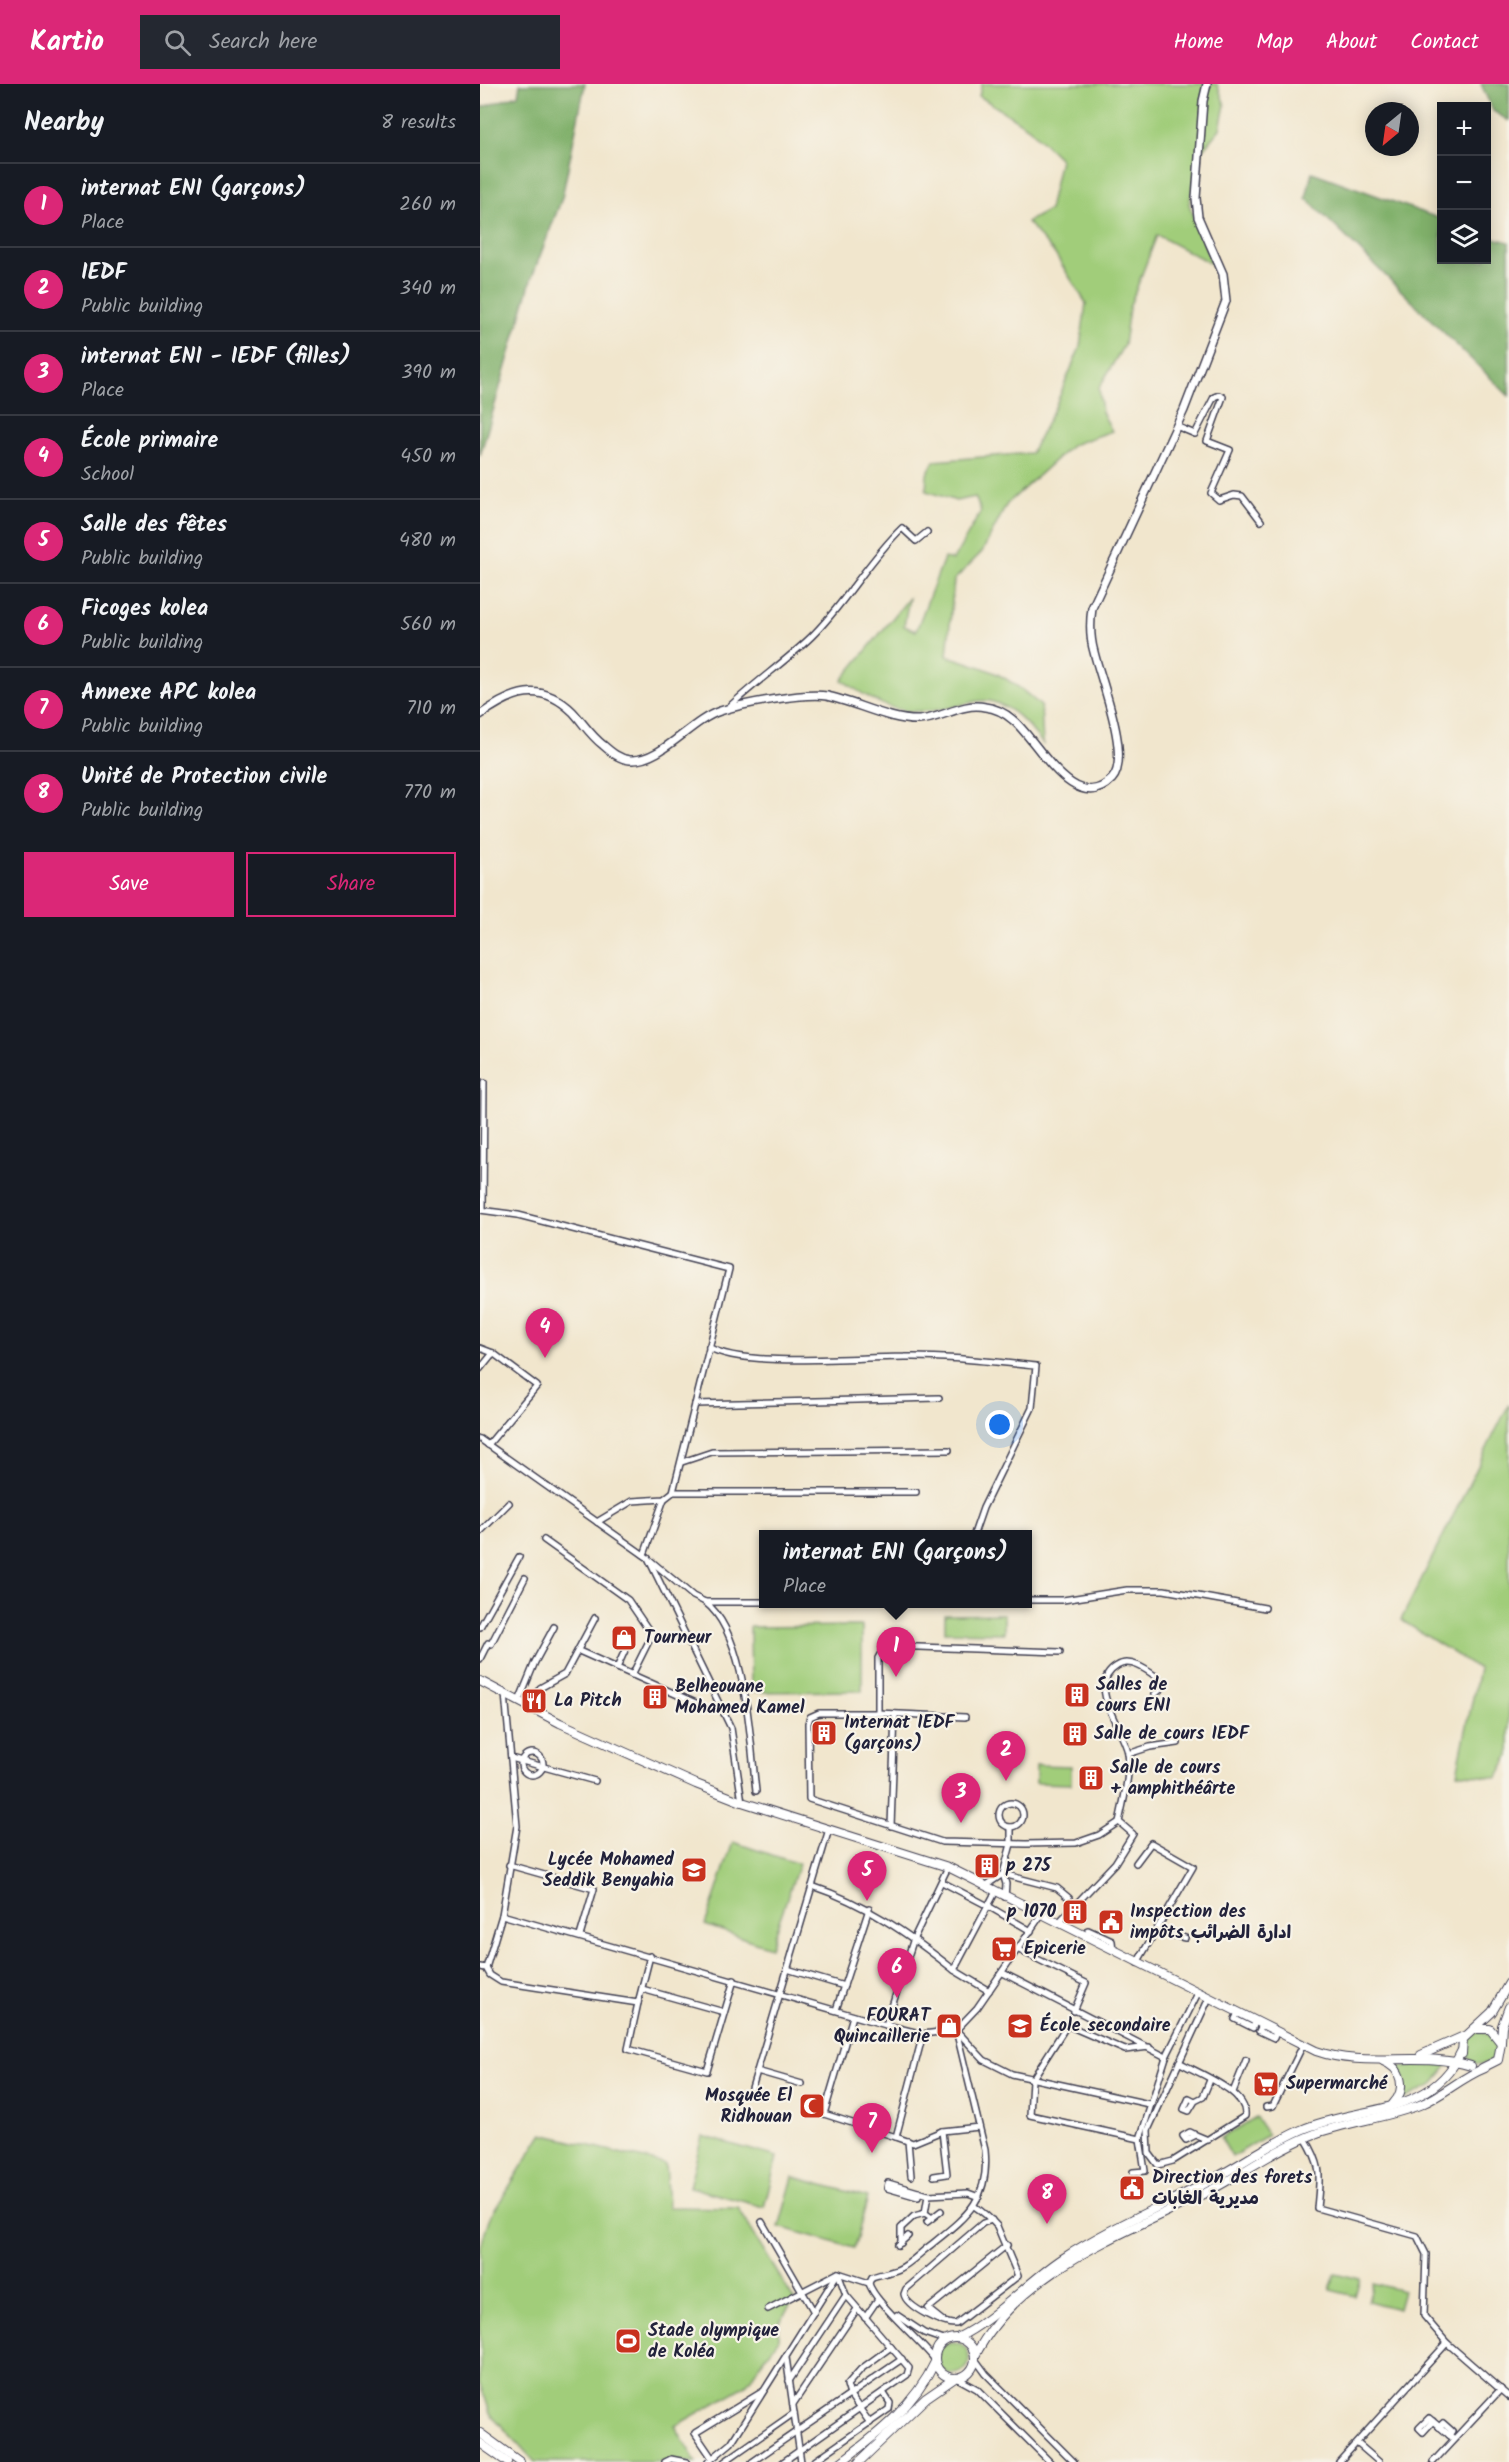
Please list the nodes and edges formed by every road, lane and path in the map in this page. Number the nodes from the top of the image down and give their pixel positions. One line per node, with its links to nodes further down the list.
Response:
1 (1207, 84): 2 (street)
2 (1176, 426): 3 (street); 5 (street)
3 (1261, 521)
4 (927, 532): 5 (street)
5 (726, 710): 6 (street)
6 (480, 714)
7 (484, 1083): 8 (street)
8 (482, 1210): 9 (street)
9 (709, 1347): 14 (street); 24 (street)
10 (480, 1348): 11 (street)
11 (493, 1353): 12 (street); 16 (street)
12 (480, 1369)
13 (939, 1398): 14 (street)
14 (695, 1404): 18 (street)
15 (480, 1439): 16 (street)
16 (488, 1445): 23 (street)
17 (949, 1450): 18 (street)
18 (682, 1462): 20 (street)
19 (916, 1491): 20 (street)
20 (673, 1492): 21 (street)
21 (664, 1498): 23 (street); 27 (street)
22 (509, 1503): 25 (street)
23 (597, 1522): 27 (street)
24 (975, 1530)
25 (480, 1532)
26 (544, 1540): 42 (street)
27 (646, 1556): 31 (street); 59 (street)
28 (519, 1557): 35 (street)
29 (525, 1578): 40 (street)
30 (1032, 1600): 33 (street)
31 (705, 1602): 32 (street); 58 (street)
32 (759, 1602)
33 (1264, 1608)
34 (595, 1618): 38 (street)
35 (480, 1627)
36 (554, 1627): 46 (street)
37 (631, 1636): 41 (street)
38 (579, 1651): 41 (street); 48 (street)
39 (1060, 1652): 49 (street)
40 (480, 1659)
41 (617, 1668): 42 (street)
42 (632, 1675): 47 (street)
43 (480, 1681): 44 (main road)
44 (505, 1694): 46 (main road); 54 (street)
45 (1155, 1694): 53 (street)
46 (519, 1701): 48 (main road)
47 (699, 1704)
48 (529, 1707): 59 (main road)
49 (878, 1713): 50 (street); 61 (street)
50 (895, 1714): 51 (street); 61 (street)
51 (965, 1717)
52 (1178, 1743): 53 (street)
53 (1128, 1754): 60 (street)
54 (512, 1758): 55 (street); 66 (street)
55 (521, 1760): 56 (street); 56 (street); 56 (street)
56 (543, 1766): 57 (street)
57 (595, 1781)
58 (756, 1791)
59 (742, 1802): 63 (main road)
60 (1119, 1822): 64 (street); 79 (street)
61 (891, 1826): 64 (street)
62 (1011, 1827): 62 (street); 64 (street)
63 (830, 1829): 67 (main road); 70 (street)
64 (1011, 1844): 68 (street)
65 (1136, 1863): 81 (street)
66 (509, 1865): 77 (street); 82 (street)
67 (948, 1867): 69 (street); 71 (main road)
68 (1003, 1874): 71 (street); 73 (street); 74 (street)
69 (942, 1882): 75 (street); 83 (street)
70 (812, 1886): 76 (street); 89 (street)
71 (985, 1886): 72 (main road)
72 (996, 1891): 73 (main road); 75 (street)
73 (1005, 1897): 78 (main road)
74 (1069, 1898)
75 (988, 1906): 80 (street); 90 (street)
76 (869, 1909): 83 (street); 94 (street)
77 (502, 1915): 82 (street); 88 (street)
78 (1041, 1915): 79 (main road); 80 (street)
79 (1058, 1923): 87 (main road)
80 (1031, 1931): 85 (street)
81 (1156, 1931): 84 (street); 87 (street)
82 (580, 1936): 86 (street)
83 (914, 1938): 90 (street); 106 (street)
84 (1185, 1938)
85 (1018, 1950): 91 (street); 103 (street)
86 (650, 1956): 92 (street); 95 (street)
87 (1137, 1963): 97 (main road)
88 (483, 1968): 100 (street)
89 (787, 1969): 94 (street); 98 (street)
90 (954, 1970): 96 (street)
91 (1003, 1973): 96 (street); 103 (street)
92 (734, 1980): 98 (street); 104 (street)
93 (1509, 1983): 107 (main road)
94 (844, 1986): 102 (street)
95 (642, 1989): 100 (street); 104 (street)
96 (989, 1991): 108 (street)
97 (1198, 1993): 99 (main road); 118 (street)
98 (780, 1994): 102 (street); 127 (street)
99 (1209, 1998): 114 (main road); 123 (street)
100 (638, 2003): 104 (street)
101 (1509, 2007): 110 (main road)
102 (837, 2010): 105 (street)
103 (1074, 2011): 115 (street)
104 (724, 2012)
105 (853, 2016): 106 (street); 140 (street)
106 (886, 2025): 111 (street)
107 (1474, 2029): 109 (main road); 112 (main road)
108 (956, 2030): 111 (street); 128 (street); 137 (street)
109 (1490, 2030): 110 (main road); 113 (main road)
110 (1505, 2033): 113 (main road)
111 (923, 2034): 140 (street)
112 (1465, 2035): 116 (main road); 119 (main road)
113 (1501, 2043): 120 (main road)
114 (1303, 2046): 122 (main road); 136 (street)
115 (1149, 2047): 118 (street); 128 (street)
116 (1461, 2052): 124 (main road); 125 (main road)
117 (1509, 2052): 120 (main road)
118 (1166, 2057): 134 (street)
119 (1416, 2057): 122 (main road); 124 (main road)
120 (1499, 2058): 126 (main road)
121 (1246, 2060): 132 (street)
122 (1381, 2061): 135 (main road)
123 (1179, 2062): 129 (street); 143 (street)
124 (1456, 2062): 125 (main road); 135 (main road)
125 (1471, 2066): 126 (main road)
126 (1485, 2068): 141 (main road)
127 (757, 2071): 130 (street); 131 (street)
128 (1032, 2080): 134 (street); 142 (street)
129 (1210, 2080): 132 (street); 133 (street)
130 (802, 2084)
131 (752, 2088)
132 (1233, 2092): 143 (street)
133 (1195, 2101)
134 (1149, 2104): 142 (street)
135 (1392, 2105): 169 (main road)
136 (1266, 2107)
137 (979, 2127): 138 (street); 150 (street)
138 (942, 2131): 144 (street); 147 (street)
139 (1196, 2135): 143 (street)
140 (896, 2137): 144 (street)
141 (1305, 2138): 171 (street); 174 (main road)
142 (1140, 2139): 145 (street)
143 (1208, 2140)
144 (908, 2141): 146 (street)
145 (1133, 2172)
146 (911, 2176)
147 (934, 2176)
148 (919, 2192): 148 (street); 149 (street)
149 (928, 2194): 150 (street); 153 (street)
150 (979, 2197): 151 (street)
151 (974, 2206): 154 (street); 159 (street)
152 (940, 2211): 153 (street)
153 (925, 2213): 156 (street)
154 (992, 2220): 157 (street); 165 (street)
155 (762, 2222): 160 (street)
156 (909, 2236)
157 (1006, 2245): 165 (street); 165 (street)
158 (838, 2273): 159 (street); 160 (street); 161 (street); 166 (street)
159 (869, 2283): 162 (street)
160 (803, 2293): 163 (street); 166 (street)
161 (846, 2295): 164 (street); 178 (street)
162 (878, 2299): 167 (street); 168 (street)
163 (768, 2309)
164 (857, 2309): 168 (street); 184 (street)
165 (927, 2310)
166 (813, 2312): 173 (street)
167 (893, 2312): 170 (street); 176 (street)
168 (865, 2318): 172 (street)
169 (957, 2338): 170 (main road); 174 (main road)
170 (944, 2340): 176 (main road)
171 (1447, 2343): 179 (street); 193 (street)
172 (891, 2347): 175 (street); 182 (street)
173 (786, 2356): 178 (street); 180 (street)
174 (975, 2358): 177 (main road); 208 (street)
175 (902, 2360): 181 (street); 182 (street)
176 (935, 2361): 177 (main road); 205 (main road)
177 (956, 2378): 206 (main road); 207 (street)
178 (789, 2381): 184 (street)
179 (1501, 2389): 183 (street); 191 (street)
180 (763, 2391): 195 (street); 195 (street)
181 (883, 2392): 185 (street); 188 (street)
182 (850, 2395): 185 (street); 189 (street)
183 (1509, 2397)
184 (792, 2404): 186 (street)
185 (860, 2408): 188 (street); 194 (street)
186 (794, 2413): 189 (street); 200 (street)
187 (1432, 2421): 191 (street)
188 (870, 2423): 204 (street)
189 (796, 2431): 194 (street); 201 (street)
190 (480, 2433): 197 (main road)
191 (1451, 2437): 211 (street)
192 (480, 2443): 196 (main road)
193 (1357, 2443): 209 (street); 210 (street)
194 (800, 2451): 202 (street); 203 (street)
195 (710, 2460)
196 (507, 2462)
197 (520, 2462)
198 (665, 2462): 199 (street)
199 (686, 2462)
200 (724, 2462)
201 (752, 2462)
202 (783, 2462)
203 (801, 2462)
204 (813, 2462)
205 (841, 2462)
206 (859, 2462)
207 (1050, 2462)
208 (1074, 2462)
209 (1339, 2462)
210 (1379, 2462)
211 (1433, 2462)

